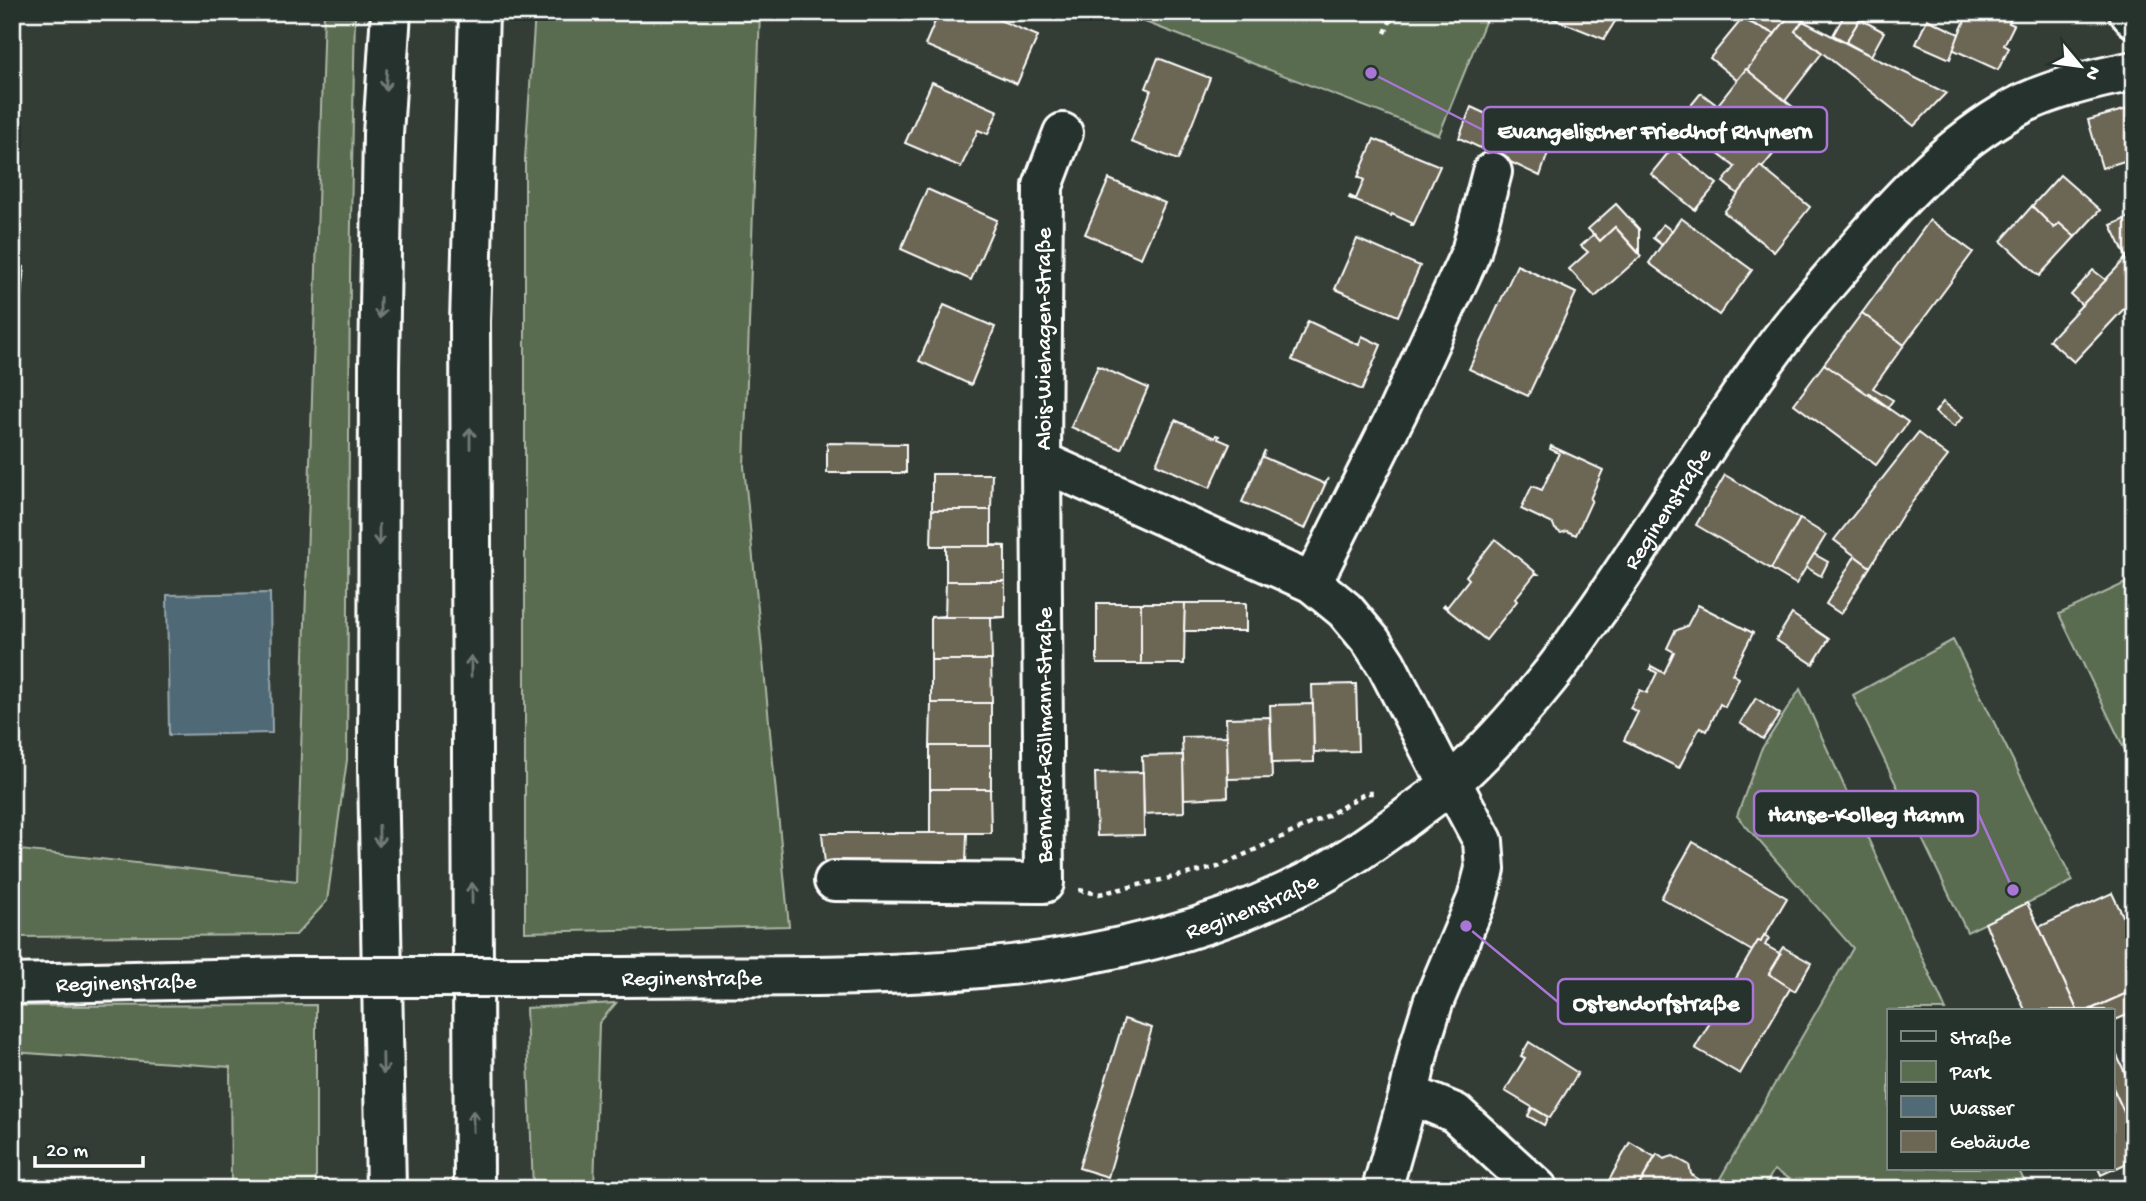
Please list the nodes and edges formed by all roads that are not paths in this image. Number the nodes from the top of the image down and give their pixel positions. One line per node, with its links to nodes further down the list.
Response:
1 (391, 12): 14 (main road, one-way to 14)
2 (479, 12): 15 (main road, one-way to 2)
3 (2129, 12): 4 (main road)
4 (2134, 18)
5 (2134, 71): 10 (main road, Reginenstraße)
6 (1063, 133): 8 (main road, Alois-Wiehagen-Straße)
7 (1492, 172): 9 (main road)
8 (1041, 461): 9 (main road, Alois-Wiehagen-Straße); 11 (main road, Bernhard-Röllmann-Straße)
9 (1312, 583): 10 (main road, Alois-Wiehagen-Straße)
10 (1451, 783): 12 (main road, Reginenstraße, bridge); 13 (main road, Alois-Wiehagen-Straße)
11 (834, 881)
12 (12, 984)
13 (1409, 1094): 16 (main road, Alois-Wiehagen-Straße); 17 (main road)
14 (386, 1189)
15 (474, 1189)
16 (1382, 1189)
17 (1538, 1189)

